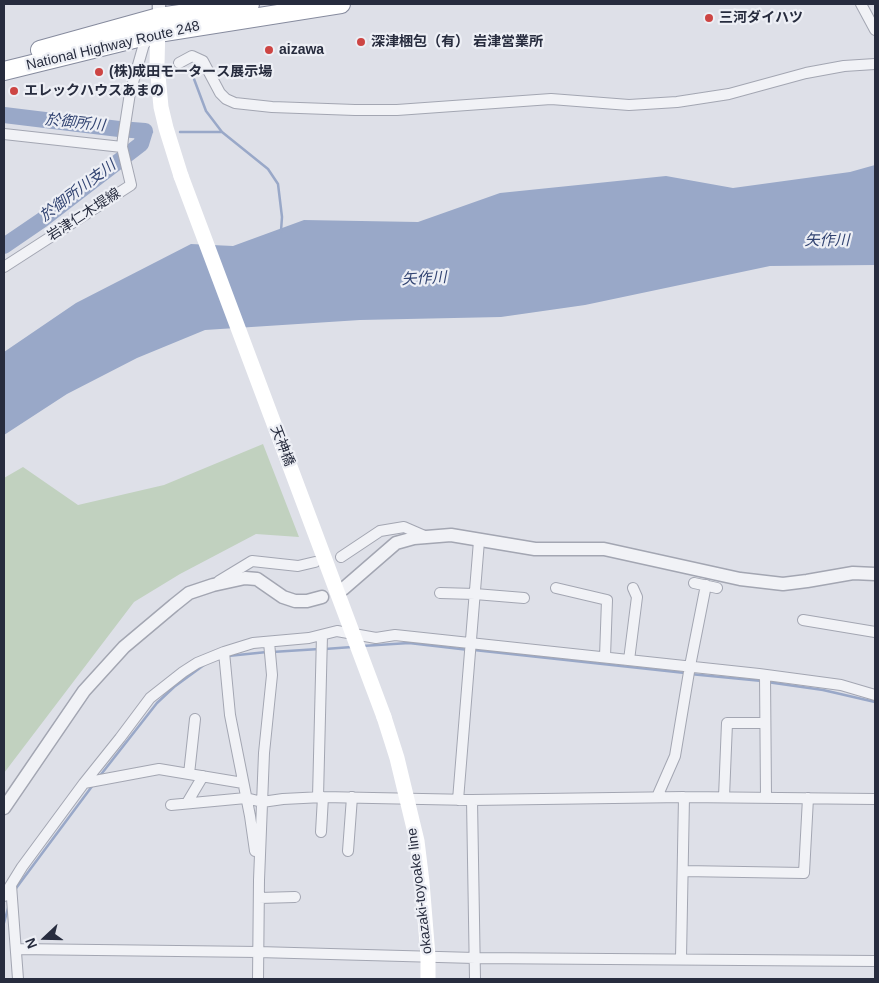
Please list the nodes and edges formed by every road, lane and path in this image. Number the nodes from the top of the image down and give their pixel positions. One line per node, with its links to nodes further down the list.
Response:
1 (250, 4): 4 (highway, National Highway Route 248)
2 (341, 4): 4 (highway, National Highway Route 248)
3 (861, 4): 5 (street)
4 (159, 18): 6 (highway, National Highway Route 248); 9 (highway, National Highway Route 248); 11 (street); 40 (main road, 天神橋, bridge)
5 (875, 30)
6 (4, 60)
7 (179, 63): 8 (street)
8 (875, 64)
9 (4, 71)
10 (4, 134): 11 (street)
11 (123, 142): 12 (street, 岩津仁木堤線)
12 (4, 266)
13 (428, 537): 14 (street); 15 (street); 24 (street)
14 (479, 541): 17 (street); 26 (street)
15 (341, 557)
16 (315, 562): 19 (street)
17 (875, 574)
18 (694, 583): 20 (street)
19 (213, 585): 27 (street); 62 (street)
20 (706, 585): 23 (street); 37 (street)
21 (556, 588): 35 (street)
22 (634, 588): 36 (street)
23 (717, 588)
24 (343, 589)
25 (440, 593): 26 (street)
26 (475, 594): 28 (street); 33 (street)
27 (322, 597)
28 (524, 598)
29 (803, 620): 30 (street)
30 (875, 632)
31 (322, 634): 32 (street); 33 (street); 47 (street)
32 (270, 642): 34 (street); 59 (street)
33 (471, 643): 35 (street); 57 (street)
34 (224, 652): 45 (street); 46 (street)
35 (605, 657): 36 (street)
36 (628, 660): 37 (street)
37 (690, 666): 38 (street); 49 (street)
38 (765, 675): 39 (street); 42 (street)
39 (875, 695)
40 (384, 717): 53 (main road, okazaki-toyoake line)
41 (195, 719): 43 (street)
42 (766, 723): 51 (street); 54 (street)
43 (189, 774): 44 (street); 45 (street)
44 (203, 776): 46 (street); 60 (street)
45 (84, 783): 67 (street)
46 (243, 783): 52 (street)
47 (320, 797): 48 (street); 59 (street); 63 (street)
48 (352, 797): 53 (street); 64 (street)
49 (657, 797): 50 (street); 58 (street)
50 (684, 797): 51 (street); 65 (street)
51 (724, 797): 54 (street)
52 (246, 798): 59 (street); 60 (street); 66 (street)
53 (407, 798): 57 (street); 73 (main road, okazaki-toyoake line)
54 (766, 798): 55 (street)
55 (808, 798): 56 (street); 65 (street)
56 (875, 799)
57 (458, 800): 58 (street)
58 (472, 800): 74 (street)
59 (262, 802): 66 (street)
60 (187, 803): 61 (street)
61 (171, 804)
62 (4, 808)
63 (321, 832)
64 (348, 851)
65 (683, 871): 75 (street)
66 (259, 880): 70 (street)
67 (11, 885): 68 (street); 71 (street)
68 (4, 896)
69 (295, 897): 70 (street)
70 (259, 898): 72 (street)
71 (16, 950): 72 (street); 77 (street)
72 (258, 952): 73 (street); 78 (street)
73 (428, 956): 74 (street); 79 (main road, okazaki-toyoake line)
74 (475, 958): 75 (street); 80 (street)
75 (681, 958): 76 (street)
76 (875, 961)
77 (18, 979)
78 (258, 979)
79 (428, 979)
80 (476, 979)

